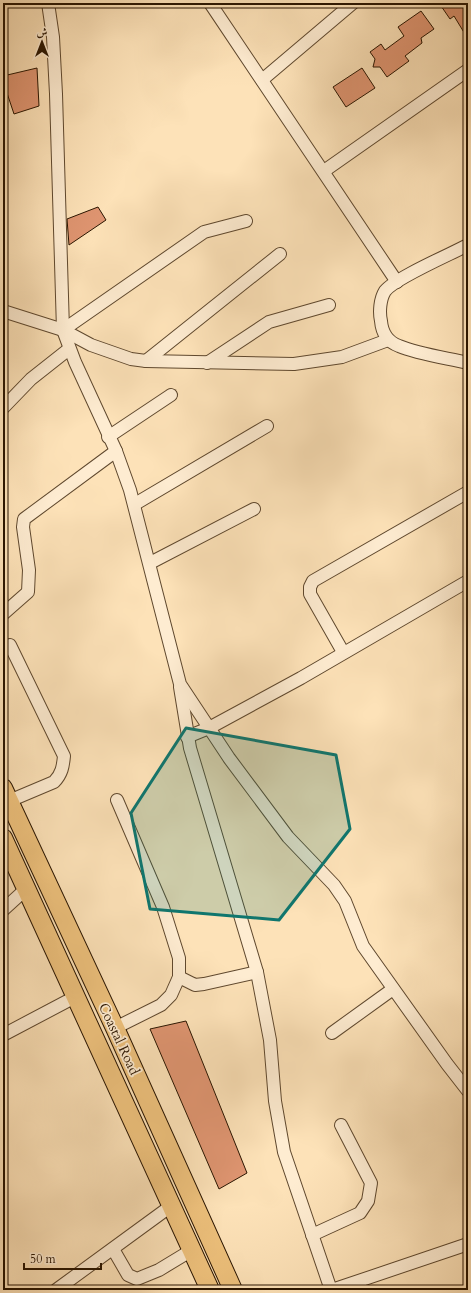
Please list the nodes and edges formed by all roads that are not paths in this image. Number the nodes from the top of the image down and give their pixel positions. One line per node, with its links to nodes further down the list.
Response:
1 (48, 3): 13 (street)
2 (210, 3): 5 (street)
3 (353, 3): 5 (street)
4 (468, 70): 6 (street)
5 (262, 80): 6 (street)
6 (324, 171): 10 (street)
7 (246, 221): 13 (street)
8 (468, 245): 10 (street)
9 (280, 254): 16 (street)
10 (397, 282): 14 (street)
11 (329, 305): 17 (street)
12 (3, 311): 13 (street)
13 (63, 330): 15 (street); 16 (street)
14 (388, 340): 17 (street); 18 (street)
15 (69, 349): 20 (street); 22 (street)
16 (146, 361): 17 (street)
17 (207, 363)
18 (468, 363)
19 (171, 395): 22 (street)
20 (3, 408)
21 (267, 426): 25 (street)
22 (108, 437): 23 (street)
23 (116, 451): 25 (street); 29 (street)
24 (468, 492): 31 (street)
25 (135, 504): 27 (street)
26 (254, 509): 27 (street)
27 (150, 563): 32 (street)
28 (468, 581): 31 (street)
29 (3, 614)
30 (10, 645): 35 (street)
31 (343, 652): 33 (street)
32 (180, 684): 33 (street); 34 (street)
33 (209, 728): 34 (street); 42 (street)
34 (187, 737): 40 (street)
35 (6, 795): 44 (highway, Coastal Road)
36 (117, 800): 41 (street)
37 (3, 838): 38 (highway, Coastal Road)
38 (26, 889): 39 (street); 43 (highway, Coastal Road)
39 (3, 910)
40 (257, 972): 41 (street); 50 (street)
41 (179, 978): 44 (street)
42 (393, 989): 45 (street); 47 (street)
43 (75, 996): 46 (street); 49 (highway, Coastal Road)
44 (115, 1028): 56 (highway, Coastal Road)
45 (332, 1033)
46 (3, 1035)
47 (468, 1091)
48 (342, 1125): 50 (street)
49 (171, 1206): 52 (street); 53 (highway, Coastal Road)
50 (312, 1235): 57 (street)
51 (468, 1244): 57 (street)
52 (113, 1249): 53 (street); 54 (street)
53 (192, 1250): 55 (highway, Coastal Road)
54 (56, 1290)
55 (210, 1290)
56 (233, 1290)
57 (332, 1290)

